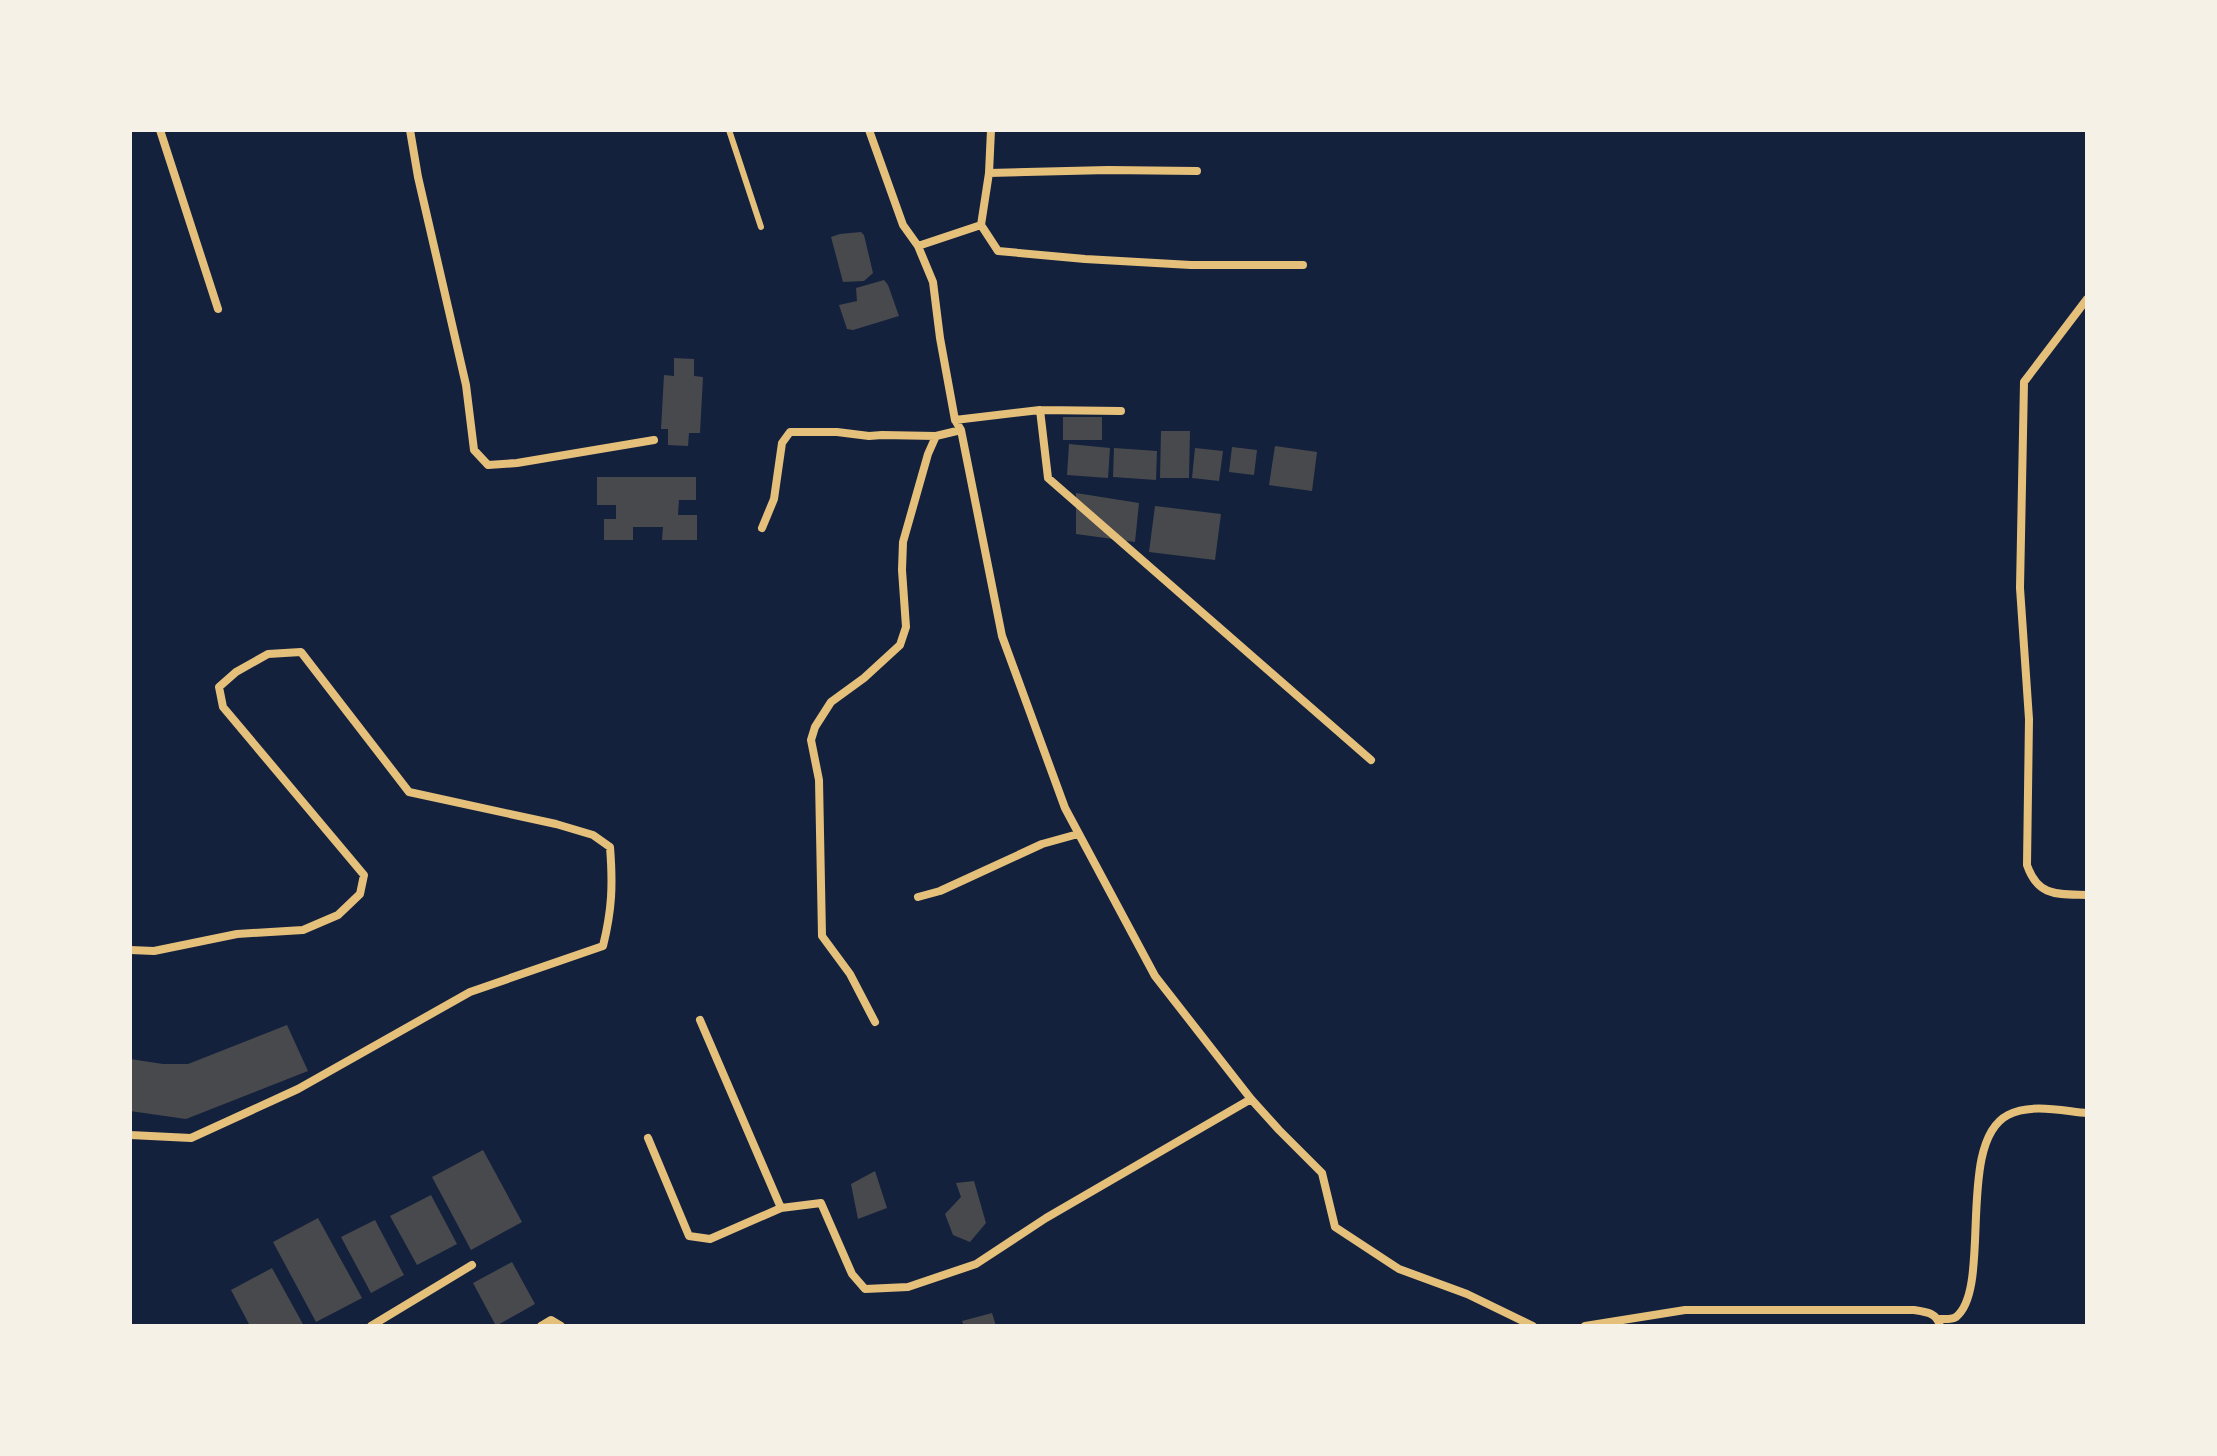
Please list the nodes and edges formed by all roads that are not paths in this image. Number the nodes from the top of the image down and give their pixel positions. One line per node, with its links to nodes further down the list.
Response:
1 (160, 130): 13 (street)
2 (410, 130): 19 (street)
3 (729, 130): 9 (lane)
4 (869, 130): 10 (street)
5 (991, 130): 7 (street)
6 (1197, 171): 7 (street)
7 (989, 173): 8 (street)
8 (981, 225): 10 (street); 11 (street)
9 (761, 227)
10 (918, 246): 16 (street)
11 (1303, 265)
12 (2087, 299): 23 (street)
13 (218, 309)
14 (1040, 410): 15 (street); 16 (street); 21 (street)
15 (1121, 411)
16 (955, 420): 17 (street)
17 (961, 430): 18 (street); 22 (street)
18 (936, 436): 20 (street); 27 (street)
19 (654, 440)
20 (762, 528)
21 (1371, 760)
22 (1078, 834): 24 (street); 28 (street)
23 (2087, 895)
24 (918, 897)
25 (130, 950): 30 (street)
26 (700, 1020): 32 (street)
27 (875, 1022)
28 (1251, 1099): 32 (street); 38 (street)
29 (2087, 1113): 34 (street)
30 (130, 1135)
31 (648, 1138): 32 (street)
32 (781, 1208)
33 (472, 1265): 35 (street)
34 (1939, 1322): 39 (street)
35 (371, 1326)
36 (541, 1326): 37 (street)
37 (561, 1326)
38 (1533, 1326)
39 (1585, 1326)

